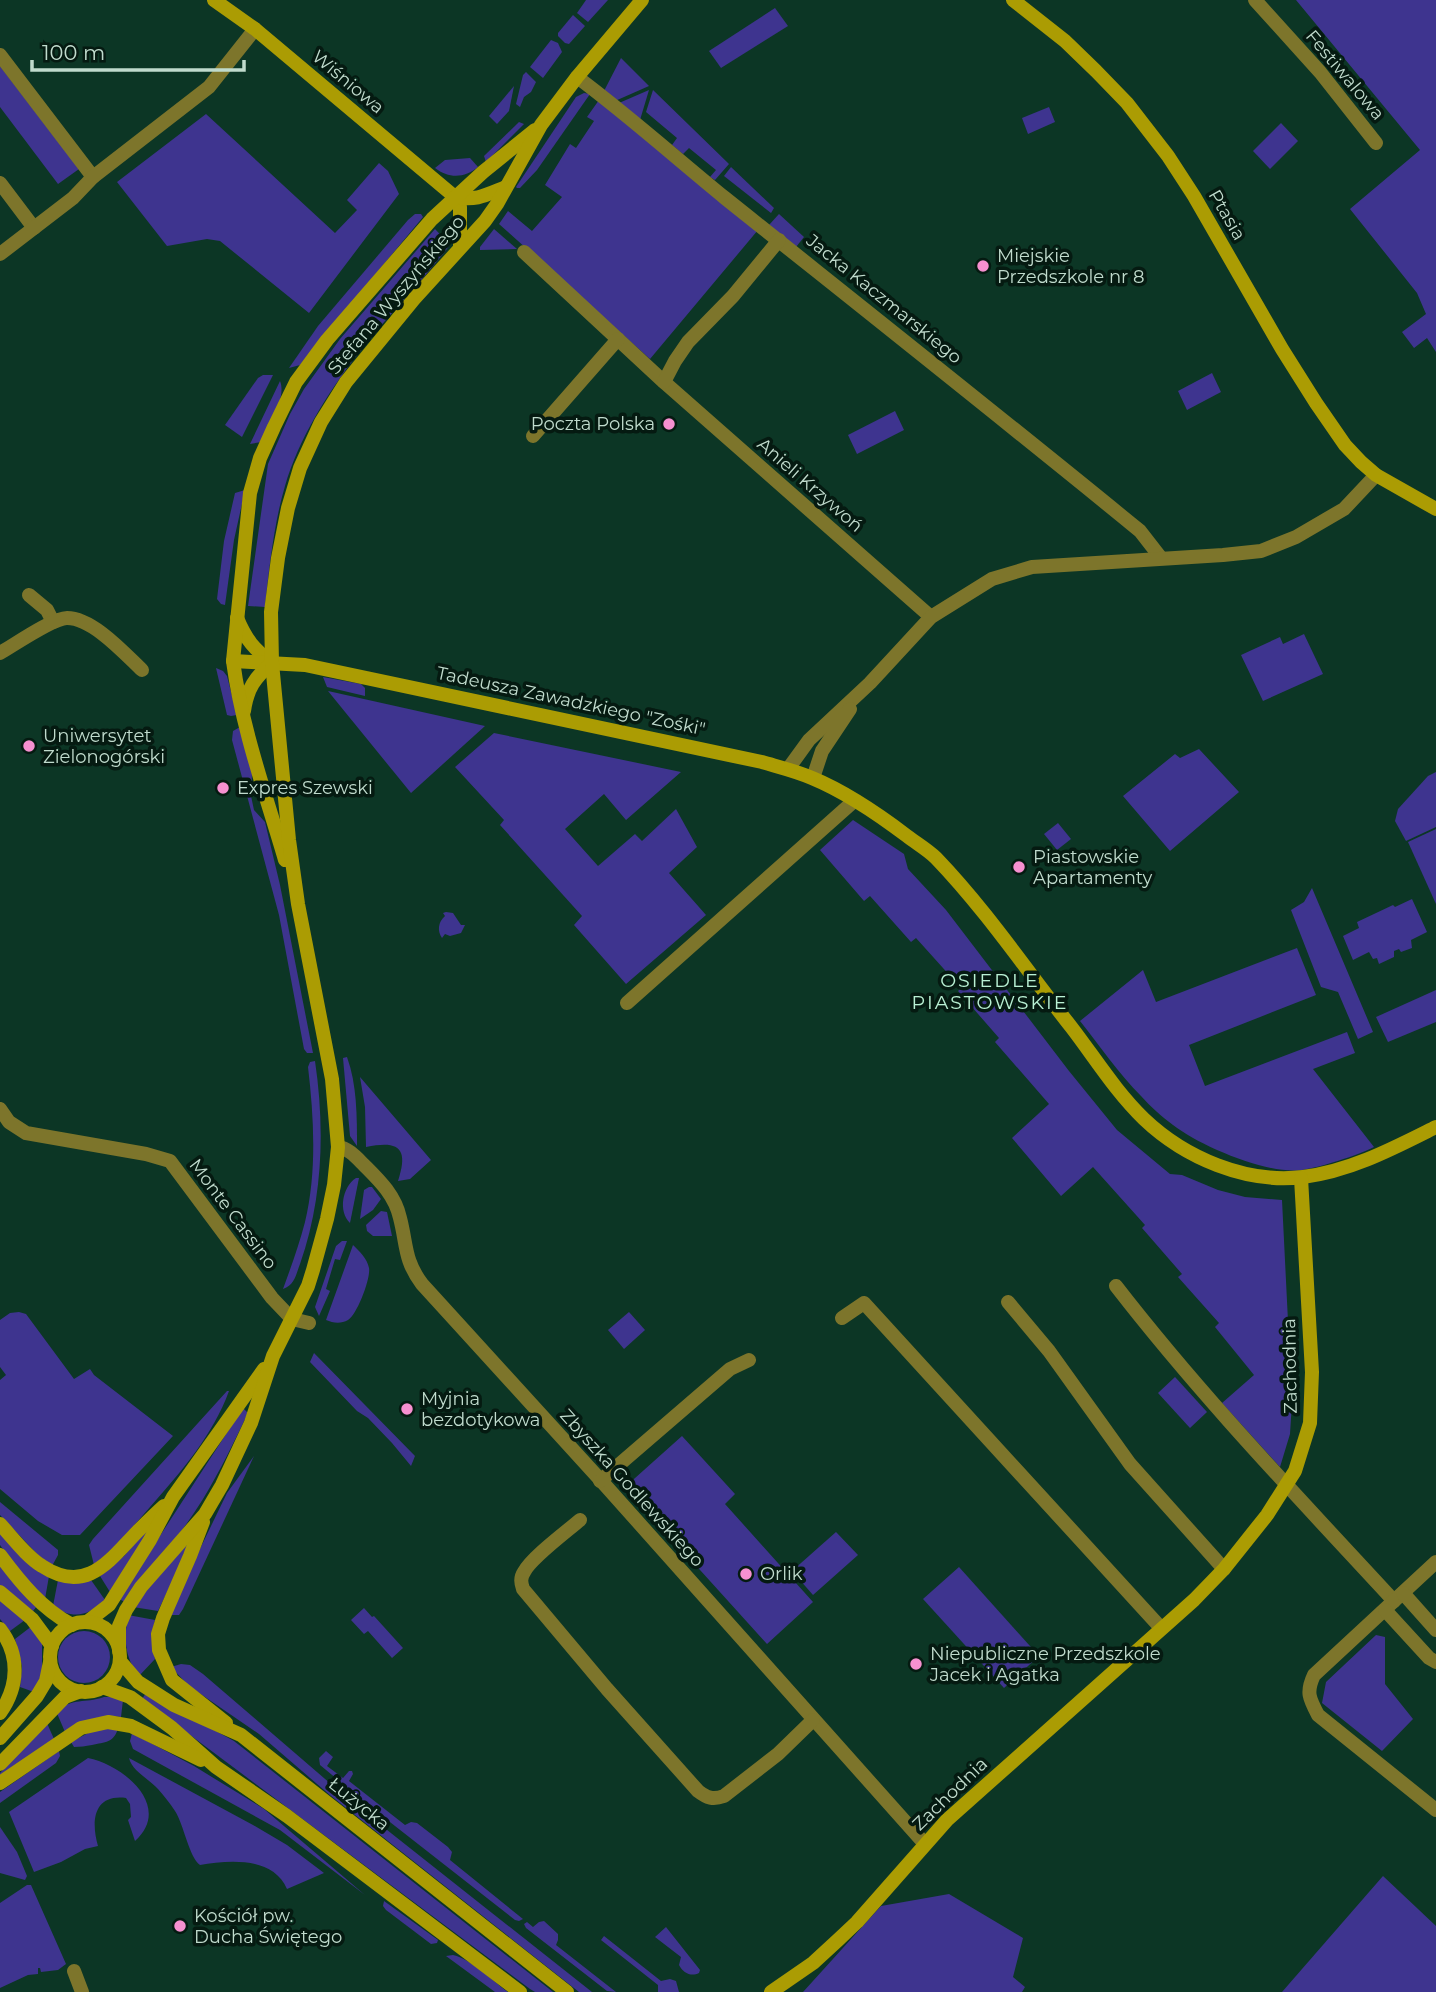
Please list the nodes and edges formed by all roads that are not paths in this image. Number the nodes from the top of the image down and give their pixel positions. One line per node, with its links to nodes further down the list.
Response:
1 (214, 0): 5 (street, Wiśniowa)
2 (642, 0): 7 (street, Stefana Wyszyńskiego)
3 (1013, 0): 22 (street, Ptasia)
4 (1255, 0): 9 (street, Festiwalowa)
5 (255, 29): 10 (street); 13 (street, Wiśniowa)
6 (0, 55): 10 (street)
7 (577, 77): 8 (street, Stefana Wyszyńskiego); 15 (street, Jacka Kaczmarskiego)
8 (541, 125): 12 (street, Stefana Wyszyńskiego); 13 (street, Stefana Wyszyńskiego)
9 (1376, 143)
10 (93, 177): 14 (street)
11 (0, 183): 14 (street)
12 (506, 187): 13 (street); 16 (street, Stefana Wyszyńskiego)
13 (455, 197): 16 (street); 26 (street, Stefana Wyszyńskiego)
14 (34, 228): 18 (street)
15 (779, 240): 20 (street); 24 (street, Jacka Kaczmarskiego)
16 (460, 247): 31 (street, Stefana Wyszyńskiego)
17 (524, 252): 19 (street, Anieli Krzywoń)
18 (0, 254)
19 (618, 340): 20 (street, Anieli Krzywoń); 21 (street)
20 (664, 382): 27 (street, Anieli Krzywoń)
21 (533, 436)
22 (1376, 475): 23 (street); 24 (street)
23 (1436, 509)
24 (1161, 558): 27 (street)
25 (29, 595): 28 (street)
26 (236, 617): 30 (street, Stefana Wyszyńskiego); 31 (street)
27 (931, 617): 33 (street)
28 (53, 622): 29 (street); 32 (street)
29 (0, 653)
30 (233, 661): 31 (street, Tadeusza Zawadzkiego "Zośki"); 34 (street, Stefana Wyszyńskiego)
31 (272, 663): 34 (street); 35 (street, Tadeusza Zawadzkiego "Zośki"); 38 (street, Stefana Wyszyńskiego)
32 (142, 670)
33 (870, 683): 35 (street); 36 (street)
34 (243, 717): 38 (street, Stefana Wyszyńskiego)
35 (788, 769): 36 (street, Tadeusza Zawadzkiego "Zośki")
36 (813, 778): 37 (street, Tadeusza Zawadzkiego "Zośki")
37 (854, 800): 39 (street); 43 (street, Tadeusza Zawadzkiego "Zośki")
38 (298, 904): 42 (street, Stefana Wyszyńskiego)
39 (627, 1003)
40 (0, 1109): 47 (street, Monte Cassino)
41 (1436, 1127): 43 (street, Tadeusza Zawadzkiego "Zośki")
42 (338, 1147): 47 (street, Stefana Wyszyńskiego); 51 (street, Zbyszka Godlewskiego)
43 (1301, 1178): 52 (street, Zachodnia)
44 (1116, 1286): 52 (street)
45 (1008, 1302): 59 (street)
46 (842, 1318): 64 (street)
47 (292, 1319): 48 (street); 49 (street, Stefana Wyszyńskiego)
48 (309, 1323)
49 (274, 1356): 53 (street, Stefana Wyszyńskiego); 54 (street, Stefana Wyszyńskiego)
50 (749, 1360): 51 (street)
51 (600, 1481): 73 (street, Zbyszka Godlewskiego)
52 (1286, 1485): 59 (street, Zachodnia); 61 (street)
53 (173, 1497): 56 (street); 62 (street, Stefana Wyszyńskiego)
54 (205, 1514): 68 (street, Stefana Wyszyńskiego); 74 (street)
55 (580, 1520): 73 (street)
56 (0, 1524)
57 (0, 1555): 63 (street)
58 (1436, 1562): 61 (street)
59 (1224, 1569): 64 (street, Zachodnia)
60 (0, 1592): 67 (street)
61 (1394, 1601): 66 (street); 69 (street); 79 (street)
62 (87, 1622): 63 (street); 68 (street)
63 (72, 1625): 67 (street)
64 (1161, 1628): 80 (street, Zachodnia)
65 (0, 1629): 72 (street)
66 (1436, 1630)
67 (51, 1653): 71 (street); 75 (street)
68 (119, 1656): 70 (street); 74 (street, Łużycka)
69 (1436, 1662)
70 (102, 1687): 71 (street); 77 (street)
71 (81, 1691): 76 (street)
72 (0, 1713)
73 (813, 1720): 80 (street, Zbyszka Godlewskiego)
74 (241, 1735): 84 (street, Łużycka)
75 (0, 1738)
76 (0, 1764)
77 (216, 1768): 78 (street); 83 (street)
78 (0, 1783)
79 (1436, 1810)
80 (925, 1844): 85 (street, Zachodnia)
81 (74, 1971): 82 (street)
82 (82, 1992)
83 (520, 1992)
84 (567, 1992)
85 (771, 1992)

